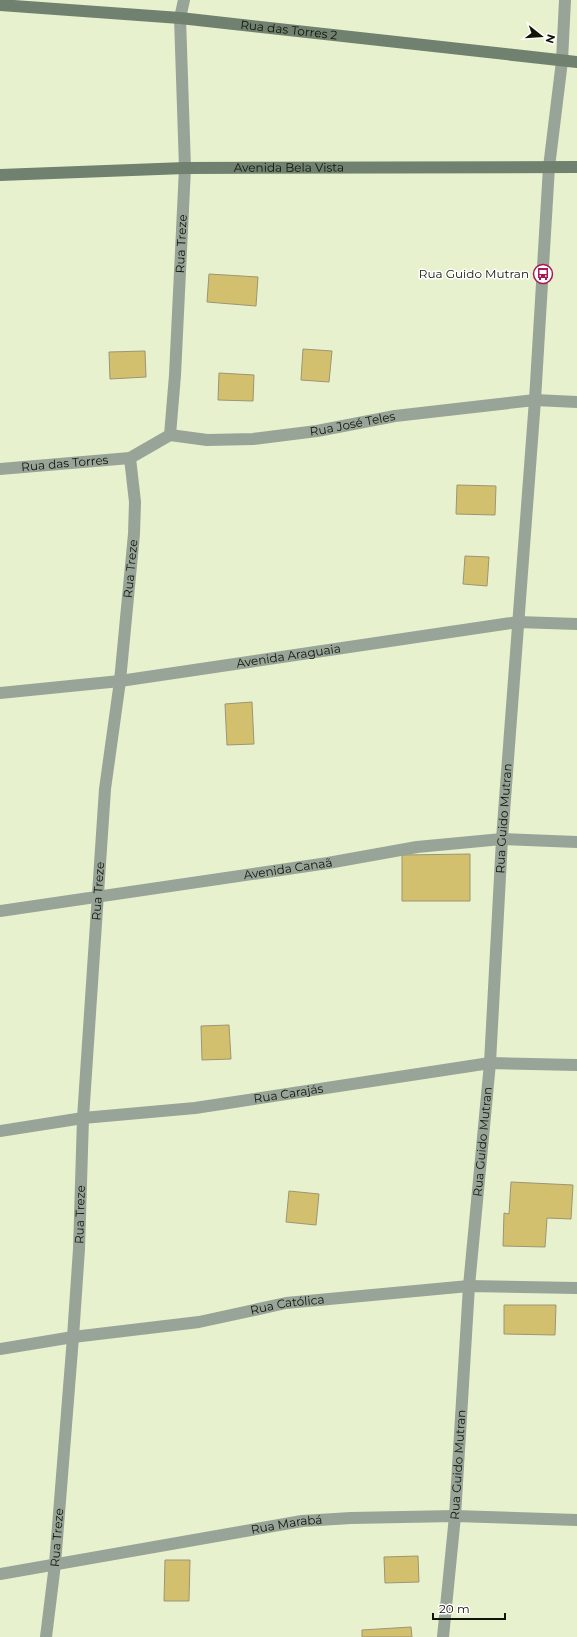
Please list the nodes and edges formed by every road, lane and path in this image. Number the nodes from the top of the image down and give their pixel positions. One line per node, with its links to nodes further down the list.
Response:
1 (184, 0): 4 (street, Rua Treze)
2 (565, 0): 5 (street, Rua Guido Mutran)
3 (0, 5): 4 (street, Rua das Torres 2)
4 (180, 18): 5 (street, Rua das Torres 2); 9 (street, Rua Treze)
5 (562, 61): 6 (street, Rua das Torres 2); 7 (street, Rua Guido Mutran)
6 (577, 62)
7 (550, 167): 8 (street, Avenida Bela Vista); 9 (street, Avenida Bela Vista); 11 (street, Rua Guido Mutran)
8 (577, 167)
9 (185, 168): 10 (street, Avenida Bela Vista); 13 (street, Rua Treze)
10 (0, 175)
11 (535, 400): 12 (street, Rua José Teles); 13 (street, Rua José Teles); 16 (street, Rua Guido Mutran)
12 (577, 402)
13 (170, 435): 14 (street)
14 (130, 458): 15 (street, Rua das Torres); 18 (street, Rua Treze)
15 (0, 469)
16 (518, 622): 17 (street, Avenida Araguaia); 18 (street, Avenida Araguaia); 20 (street, Rua Guido Mutran)
17 (577, 624)
18 (120, 681): 19 (street, Avenida Araguaia); 22 (street, Rua Treze)
19 (0, 693)
20 (502, 838): 21 (street, Avenida Canaã); 22 (street, Avenida Canaã); 24 (street, Rua Guido Mutran)
21 (577, 842)
22 (98, 897): 23 (street, Avenida Canaã); 26 (street, Rua Treze)
23 (0, 912)
24 (490, 1063): 25 (street, Rua Carajás); 26 (street, Rua Carajás); 28 (street, Rua Guido Mutran)
25 (577, 1065)
26 (83, 1118): 27 (street, Rua Carajás); 30 (street, Rua Treze)
27 (0, 1130)
28 (469, 1286): 29 (street, Rua Católica); 30 (street, Rua Católica); 32 (street, Rua Guido Mutran)
29 (577, 1288)
30 (73, 1337): 31 (street, Rua Católica); 34 (street, Rua Treze)
31 (0, 1349)
32 (455, 1516): 33 (street, Rua Marabá); 34 (street, Rua Marabá); 37 (street, Rua Guido Mutran)
33 (577, 1520)
34 (55, 1564): 35 (street, Rua Marabá); 36 (street, Rua Treze)
35 (0, 1574)
36 (46, 1637)
37 (443, 1637)

